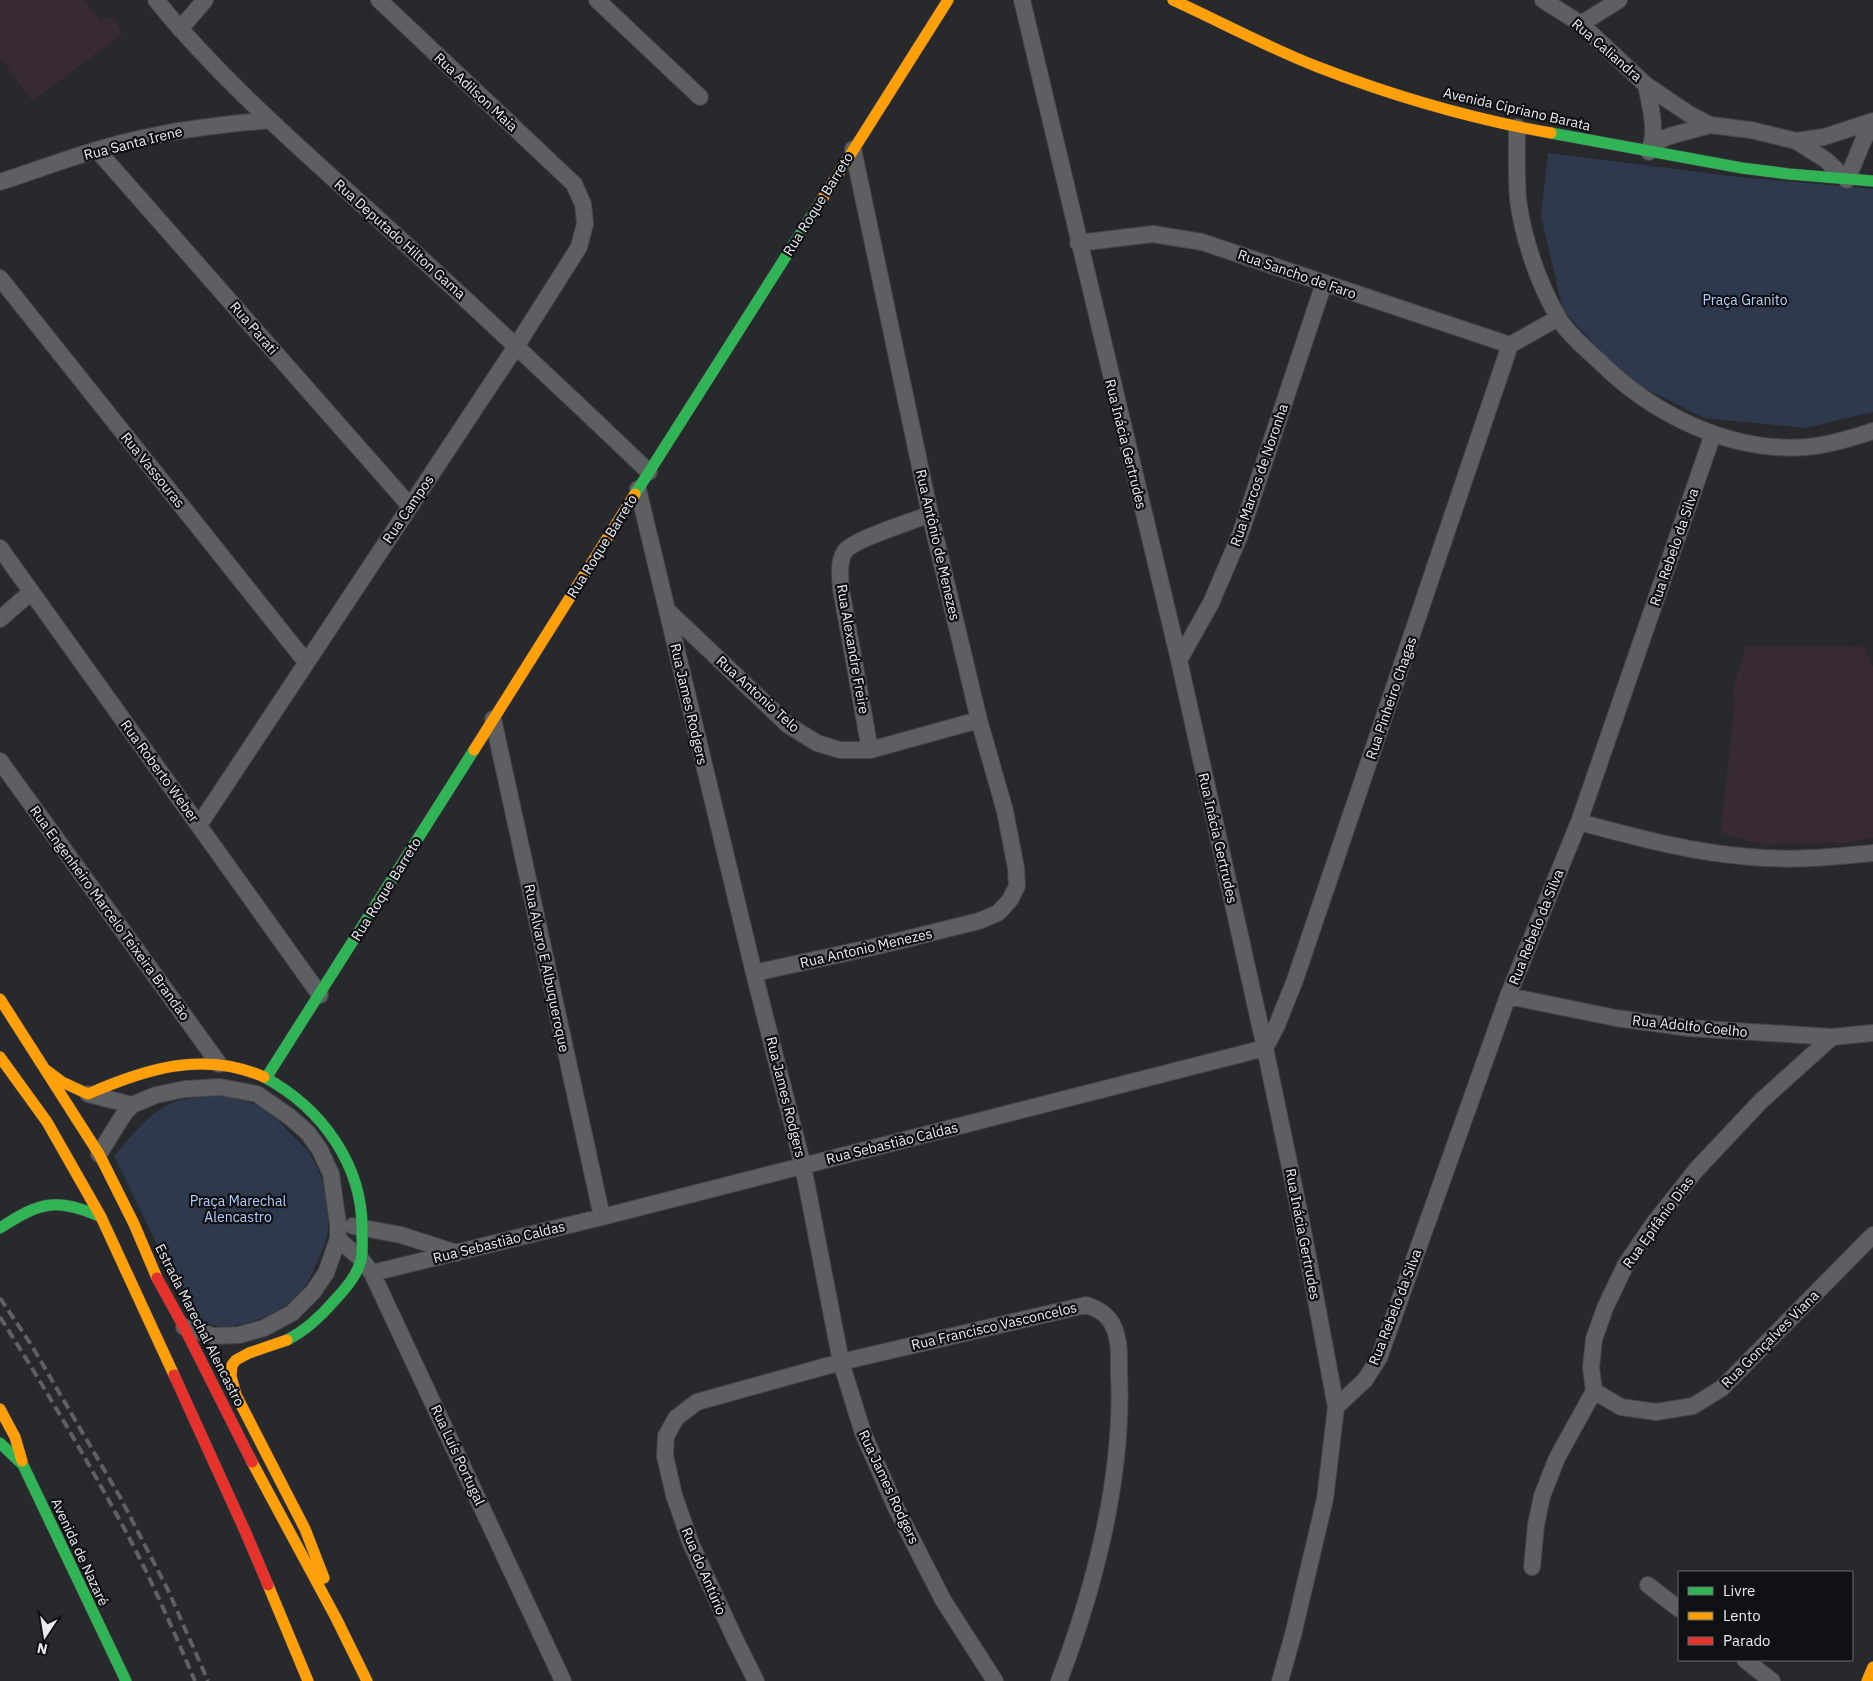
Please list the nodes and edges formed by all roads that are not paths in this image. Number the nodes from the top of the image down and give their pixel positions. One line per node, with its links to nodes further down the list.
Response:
1 (156, 0): 11 (street, Rua Deputado Hilton Gama)
2 (205, 0): 11 (street)
3 (379, 0): 25 (street, Rua Adilson Maia)
4 (597, 0): 13 (street)
5 (948, 0): 20 (street, Rua Roque Barreto)
6 (1022, 0): 26 (street, Rua Inácia Gertrudes)
7 (1173, 0): 17 (street, Avenida Cipriano Barata)
8 (1543, 0): 10 (street, Rua Caliandra)
9 (1620, 0): 10 (street)
10 (1581, 24): 12 (street, Rua Caliandra)
11 (180, 29): 14 (street, Rua Deputado Hilton Gama)
12 (1646, 84): 16 (street, Rua Caliandra); 19 (street, Rua Caliandra)
13 (700, 97)
14 (270, 120): 21 (street, Rua Santa Irene); 30 (street, Rua Deputado Hilton Gama)
15 (1873, 122): 18 (street, Rua Caliandra); 22 (street)
16 (1710, 125): 18 (street, Rua Caliandra); 19 (street, Rua Caliandra)
17 (1517, 126): 19 (street, Avenida Cipriano Barata); 29 (street)
18 (1796, 142): 22 (street, Rua Caliandra)
19 (1651, 147): 22 (street, Avenida Cipriano Barata)
20 (853, 149): 34 (street, Rua Roque Barreto); 37 (street, Rua Antônio de Menezes)
21 (97, 150): 24 (street, Rua Santa Irene); 36 (street, Rua Parati)
22 (1847, 180): 23 (street, Avenida Cipriano Barata)
23 (1873, 181)
24 (0, 182)
25 (574, 184): 30 (street, Rua Campos)
26 (1078, 243): 28 (street, Rua Sancho de Faro); 42 (street, Rua Inácia Gertrudes)
27 (0, 278): 43 (street, Rua Vassouras)
28 (1324, 284): 31 (street, Rua Sancho de Faro); 42 (street, Rua Marcos de Noronha)
29 (1558, 318): 31 (street); 33 (street)
30 (517, 345): 34 (street, Rua Deputado Hilton Gama); 36 (street, Rua Campos)
31 (1510, 345): 58 (street, Rua Pinheiro Chagas)
32 (1873, 431): 33 (street)
33 (1713, 434): 48 (street, Rua Rebelo da Silva)
34 (649, 472): 35 (street, Rua Roque Barreto)
35 (638, 489): 40 (street, Rua James Rodgers); 44 (street, Rua Roque Barreto)
36 (410, 506): 43 (street, Rua Campos)
37 (930, 514): 45 (street, Rua Antônio de Menezes); 46 (street, Rua Alexandre Freire)
38 (0, 548): 39 (street, Rua Roberto Weber)
39 (31, 592): 41 (street); 49 (street, Rua Roberto Weber)
40 (667, 610): 46 (street, Rua Antonio Telo); 52 (street, Rua James Rodgers)
41 (0, 619)
42 (1178, 660): 58 (street, Rua Inácia Gertrudes)
43 (306, 662): 49 (street, Rua Campos)
44 (493, 719): 53 (street, Rua Roque Barreto); 69 (street, Rua Alvaro E Albuqueroque)
45 (979, 720): 46 (street, Rua Antonio Telo); 51 (street, Rua Antônio de Menezes)
46 (870, 750)
47 (0, 761): 60 (street, Rua Engenheiro Marcelo Teixeira Brandão)
48 (1579, 822): 50 (street); 54 (street, Rua Rebelo da Silva)
49 (199, 826): 53 (street, Rua Roberto Weber)
50 (1873, 853)
51 (979, 921): 52 (street, Rua Antonio Menezes)
52 (754, 973): 67 (street, Rua James Rodgers)
53 (320, 995): 62 (street, Rua Roque Barreto)
54 (1508, 996): 57 (street, Rua Adolfo Coelho); 80 (street, Rua Rebelo da Silva)
55 (0, 999): 61 (street, Estrada Marechal Alencastro)
56 (1873, 1033): 57 (street, Rua Adolfo Coelho)
57 (1832, 1036): 79 (street, Rua Epifânio Dias)
58 (1265, 1048): 67 (street, Rua Sebastião Caldas); 80 (street, Rua Inácia Gertrudes)
59 (0, 1057): 68 (street)
60 (220, 1064): 62 (street); 63 (street)
61 (46, 1070): 63 (street); 66 (street, Estrada Marechal Alencastro)
62 (266, 1078): 64 (street, Rua Roque Barreto); 71 (street)
63 (88, 1094): 65 (street)
64 (257, 1094): 65 (street); 72 (street)
65 (132, 1105): 66 (street)
66 (99, 1154): 77 (street, Estrada Marechal Alencastro)
67 (803, 1166): 69 (street, Rua Sebastião Caldas); 78 (street, Rua James Rodgers)
68 (100, 1217): 70 (street); 92 (street)
69 (602, 1217): 74 (street, Rua Sebastião Caldas)
70 (0, 1228)
71 (363, 1228): 72 (street); 74 (street); 75 (street)
72 (338, 1232): 75 (street, Rua Luís Portugal); 77 (street)
73 (1873, 1235): 79 (street, Rua Gonçalves Viana)
74 (457, 1253): 76 (street, Rua Sebastião Caldas)
75 (360, 1259): 76 (street, Rua Luís Portugal); 88 (street, Estrada Marechal Alencastro)
76 (372, 1273): 94 (street, Rua Luís Portugal)
77 (184, 1326): 88 (street, Estrada Marechal Alencastro)
78 (841, 1362): 83 (street, Rua Francisco Vasconcelos); 96 (street, Rua James Rodgers); 97 (street, Rua Francisco Vasconcelos)
79 (1594, 1391): 85 (street)
80 (1336, 1407): 98 (street, Rua Inácia Gertrudes)
81 (0, 1409): 84 (street)
82 (0, 1443): 84 (street, Avenida de Nazaré)
83 (665, 1456): 95 (street, Rua do Antúrio)
84 (23, 1466): 91 (street, Avenida de Nazaré)
85 (1532, 1566)
86 (1648, 1585): 87 (street)
87 (1678, 1608)
88 (336, 1618): 93 (street, Estrada Marechal Alencastro)
89 (1746, 1661): 99 (street)
90 (1873, 1667): 100 (street)
91 (126, 1681)
92 (308, 1681)
93 (368, 1681)
94 (564, 1681)
95 (756, 1681)
96 (995, 1681)
97 (1059, 1681)
98 (1280, 1681)
99 (1772, 1681)
100 (1867, 1681)

